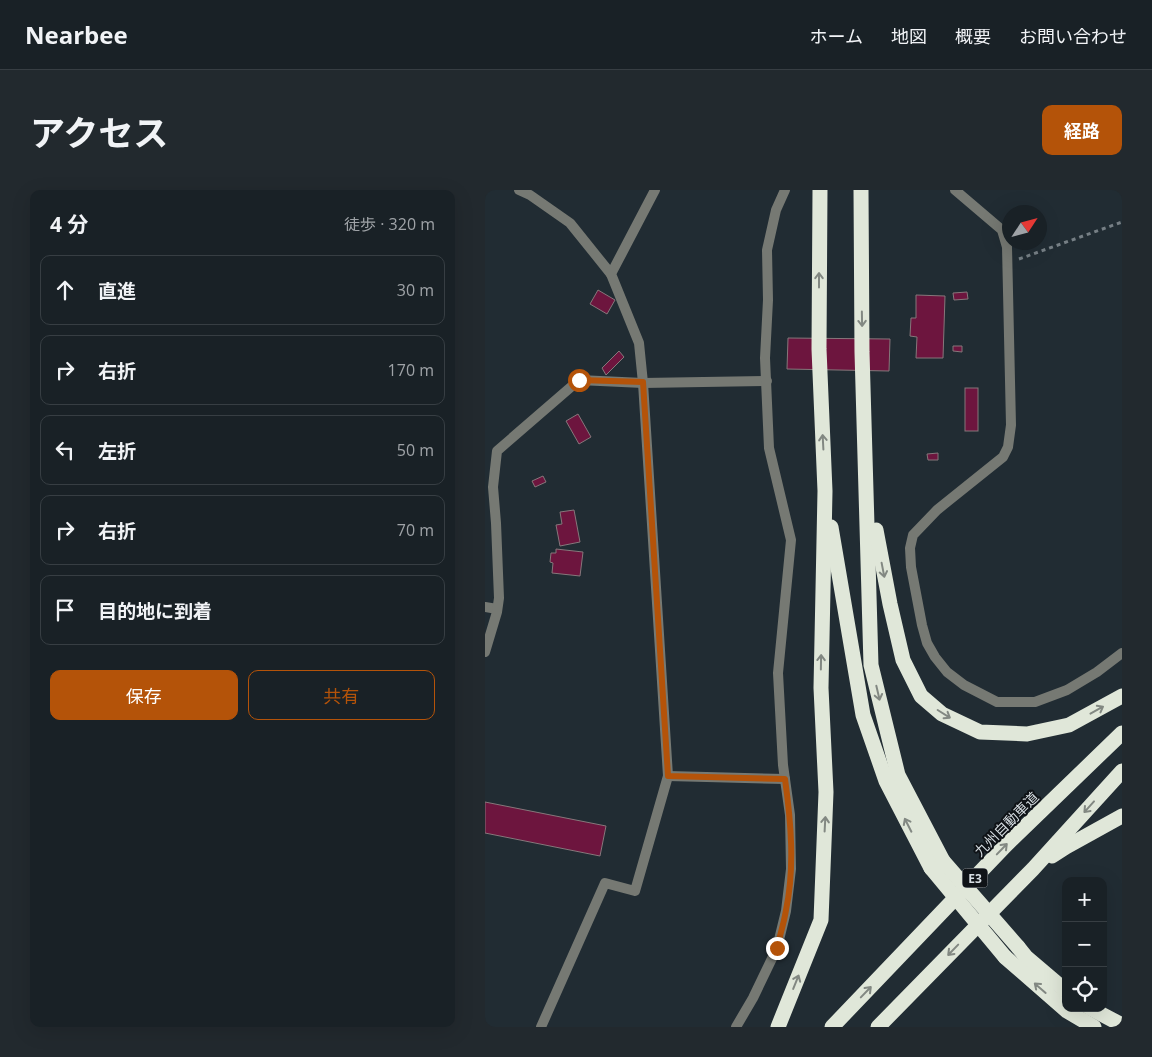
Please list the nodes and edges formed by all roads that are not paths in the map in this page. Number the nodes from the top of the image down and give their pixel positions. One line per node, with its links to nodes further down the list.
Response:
1 (519, 190): 7 (street)
2 (655, 190): 7 (street)
3 (785, 190): 8 (street)
4 (955, 190): 16 (street)
5 (821, 193): 12 (highway, one-way to 5)
6 (862, 193): 11 (highway, one-way to 11)
7 (611, 274): 9 (street)
8 (767, 380): 9 (street); 21 (street)
9 (643, 382): 10 (street); 20 (street)
10 (489, 486): 14 (street)
11 (867, 487): 17 (highway, one-way to 17); 23 (highway, one-way to 23)
12 (825, 491): 23 (highway, one-way to 12); 30 (highway, one-way to 12)
13 (485, 607): 14 (street)
14 (497, 609): 15 (street)
15 (485, 652)
16 (1122, 653)
17 (1122, 696)
18 (1122, 733): 31 (highway, 九州自動車道 / E3, one-way to 18)
19 (1122, 771): 24 (highway, E3, one-way to 24)
20 (668, 776): 21 (street); 28 (street)
21 (785, 779): 29 (street)
22 (1122, 816): 24 (highway)
23 (937, 864): 25 (highway, bridge); 33 (highway, one-way to 23, bridge)
24 (1033, 869): 32 (highway, E3, one-way to 32)
25 (1062, 987)
26 (1098, 1012): 27 (highway)
27 (1122, 1025)
28 (541, 1027)
29 (735, 1027)
30 (778, 1027)
31 (832, 1027)
32 (878, 1027)
33 (1094, 1027)

